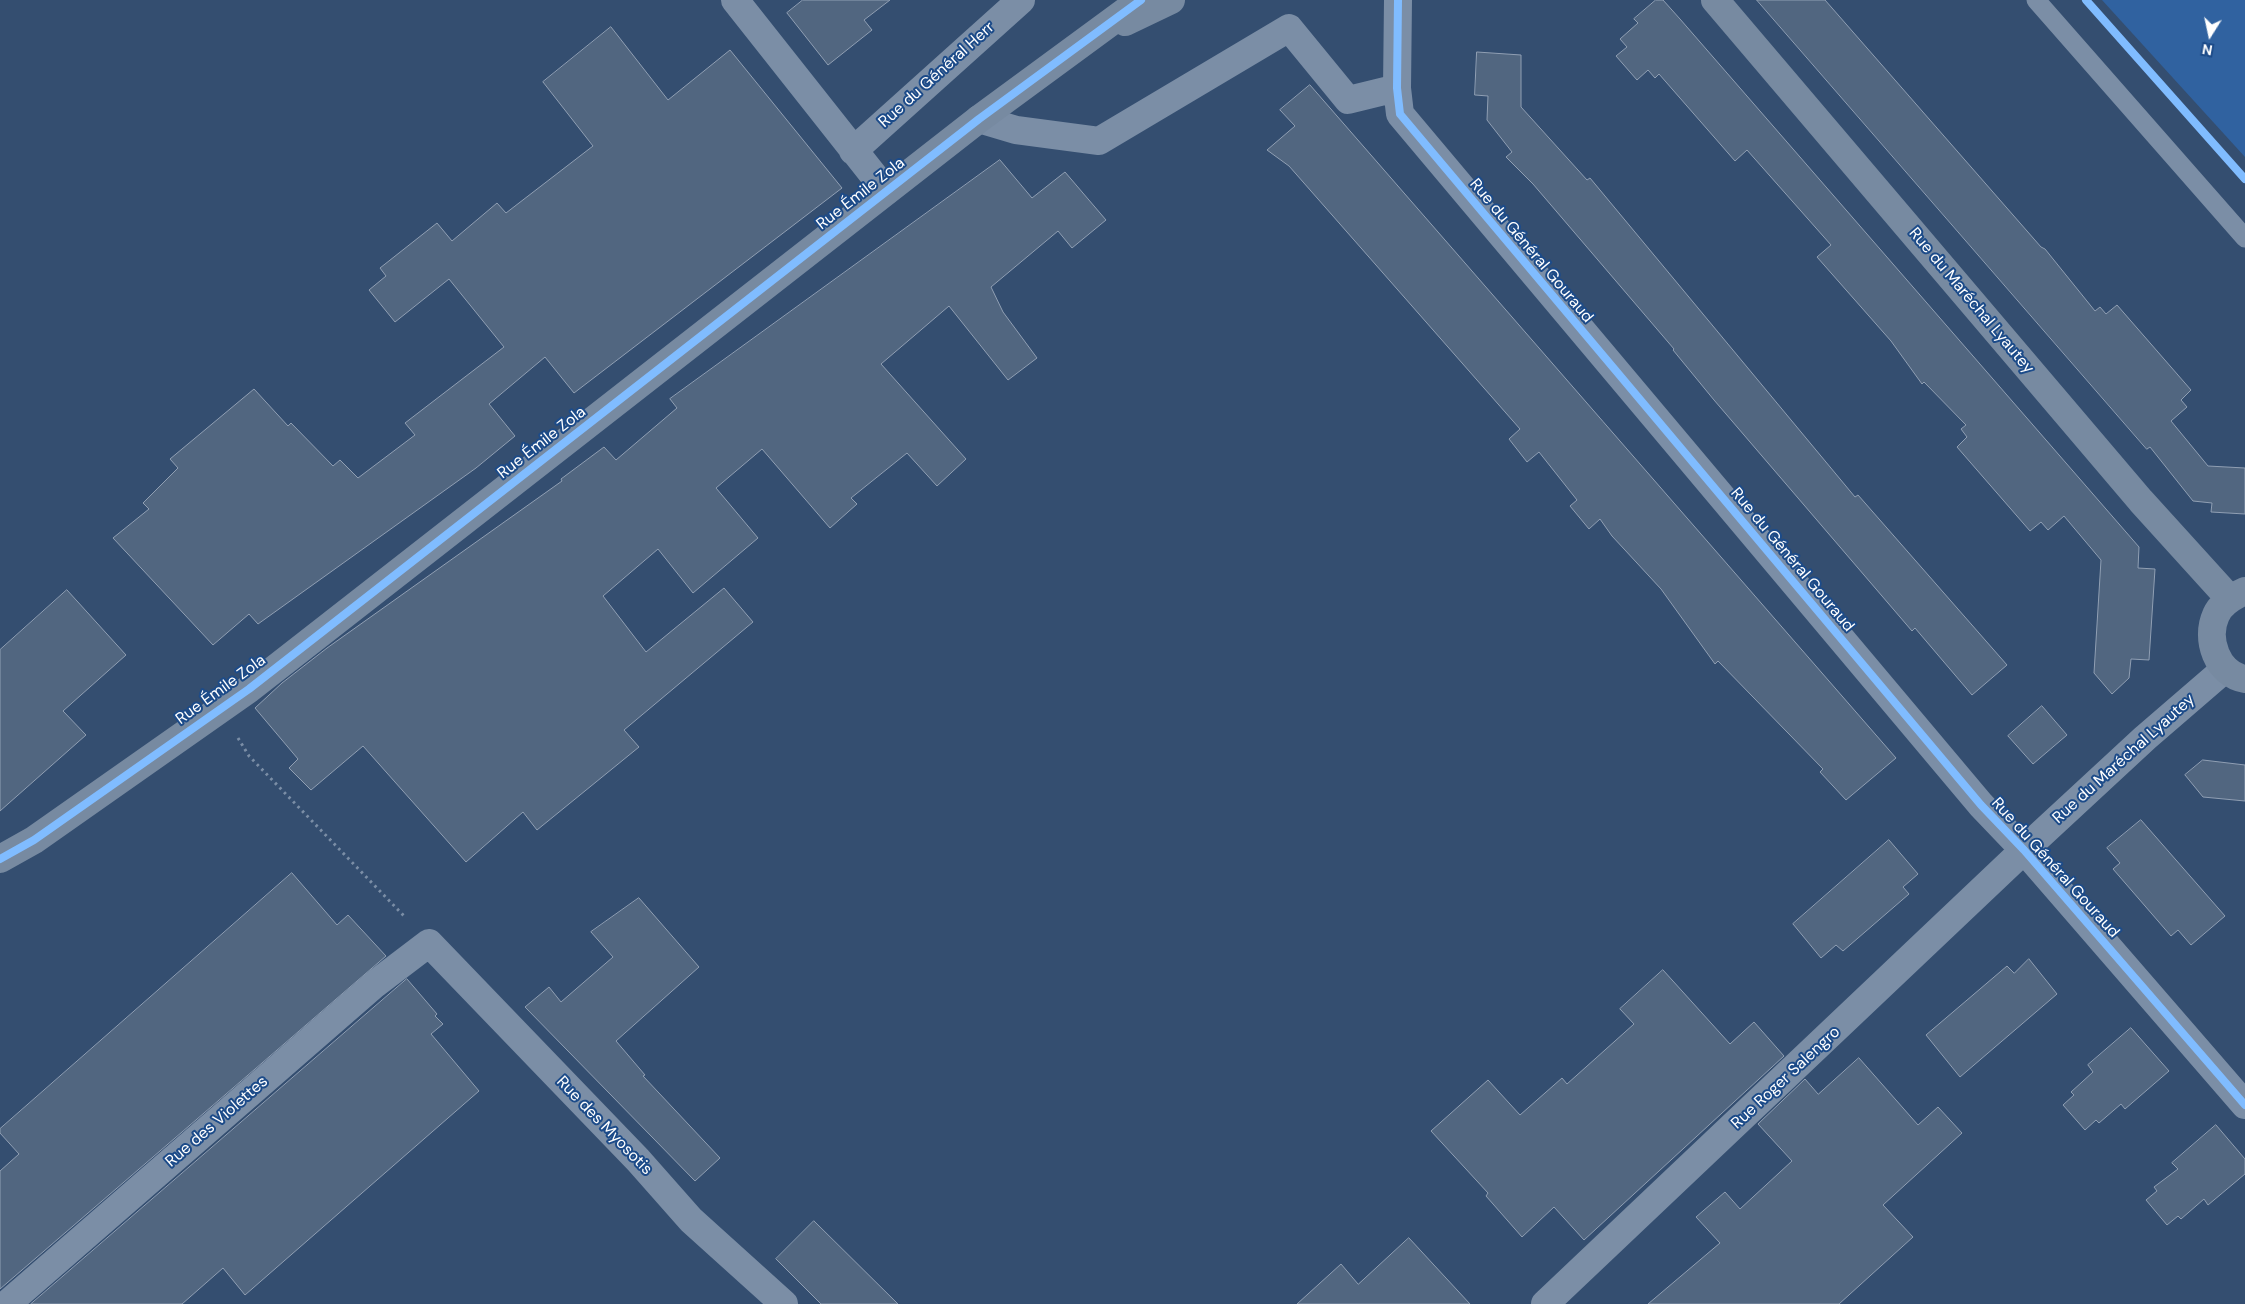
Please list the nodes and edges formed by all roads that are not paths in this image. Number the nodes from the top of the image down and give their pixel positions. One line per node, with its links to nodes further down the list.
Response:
1 (736, 0): 11 (street)
2 (1021, 0): 11 (street, Rue du Général Herr)
3 (1141, 0): 8 (street)
4 (1171, 0): 8 (street)
5 (1398, 0): 9 (street, Rue du Général Gouraud)
6 (1715, 0): 14 (street, Rue du Maréchal Lyautey)
7 (2036, 0): 13 (lane)
8 (1092, 37): 10 (street, Rue Émile Zola)
9 (1397, 88): 10 (street); 16 (street, Rue du Général Gouraud)
10 (979, 119): 12 (street, Rue Émile Zola)
11 (853, 150): 12 (street)
12 (886, 192): 17 (street, Rue Émile Zola)
13 (2245, 238)
14 (2237, 595): 15 (street)
15 (2235, 674): 16 (street, Rue du Maréchal Lyautey)
16 (2024, 850): 19 (street, Rue du Général Gouraud); 22 (street, Rue Roger Salengro)
17 (0, 859)
18 (430, 943): 20 (street, Rue des Violettes); 21 (street, Rue des Myosotis)
19 (2245, 1105)
20 (7, 1304)
21 (784, 1304)
22 (1545, 1304)

